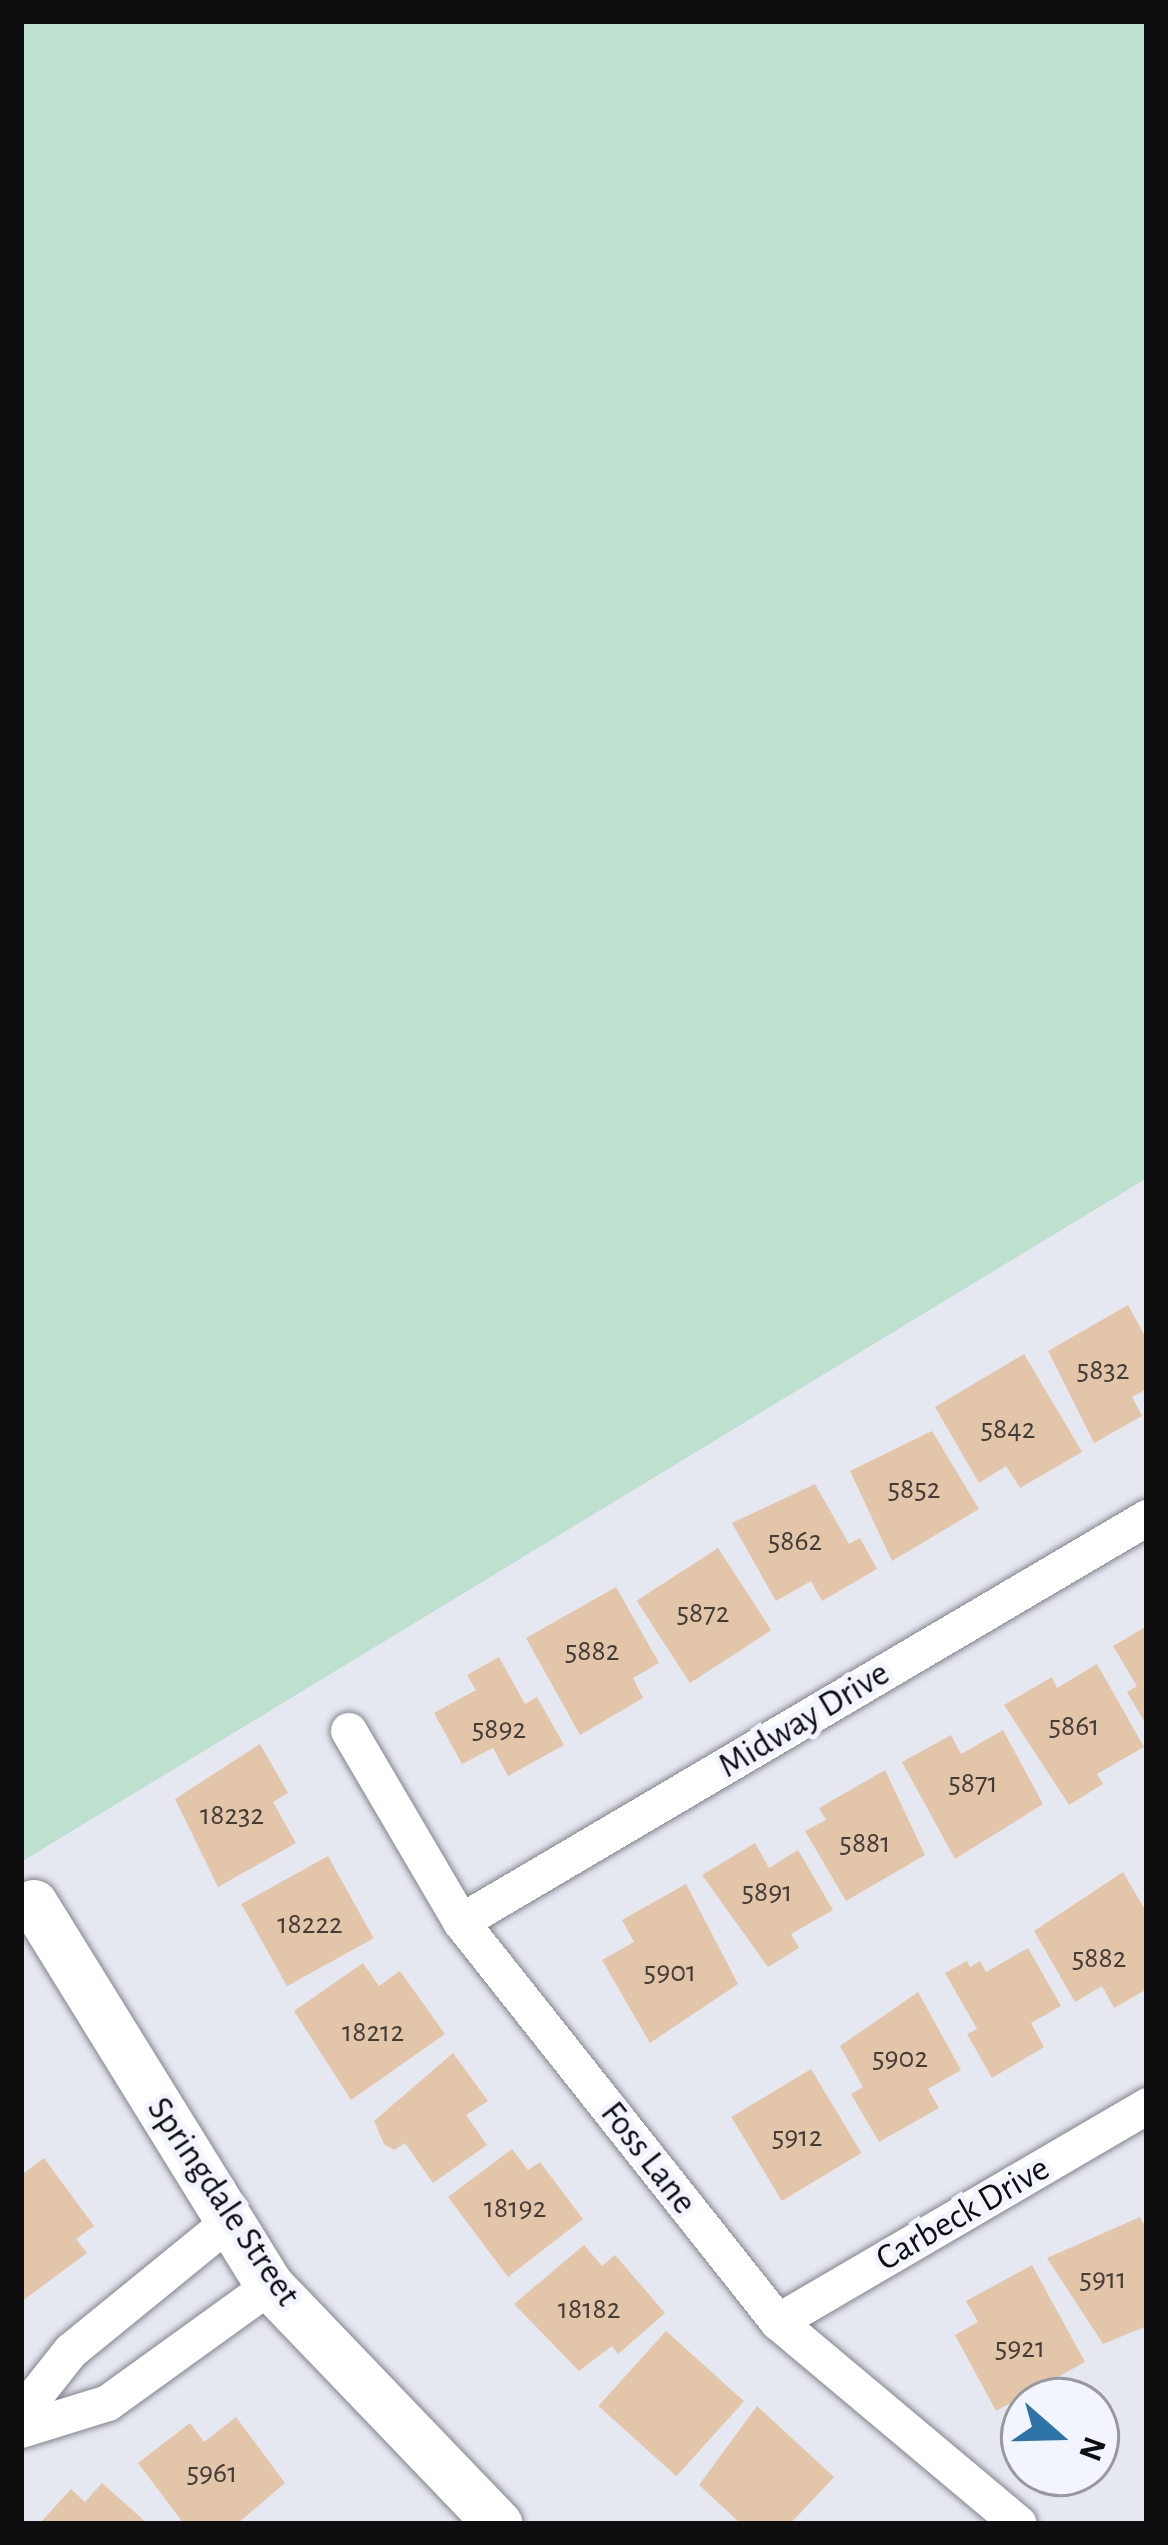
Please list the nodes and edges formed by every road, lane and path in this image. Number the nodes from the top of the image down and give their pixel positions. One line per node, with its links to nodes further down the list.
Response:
1 (1147, 1518): 4 (street, Midway Drive)
2 (349, 1731): 4 (street, Foss Lane)
3 (34, 1904): 6 (street, Springdale Street)
4 (460, 1922): 8 (street, Foss Lane)
5 (1147, 2107): 8 (street, Carbeck Drive)
6 (228, 2223): 7 (street, Springdale Street); 9 (street)
7 (270, 2286): 10 (street); 11 (street, Springdale Street)
8 (778, 2322): 12 (street, Foss Lane)
9 (21, 2414)
10 (21, 2430)
11 (498, 2524)
12 (1019, 2524)

